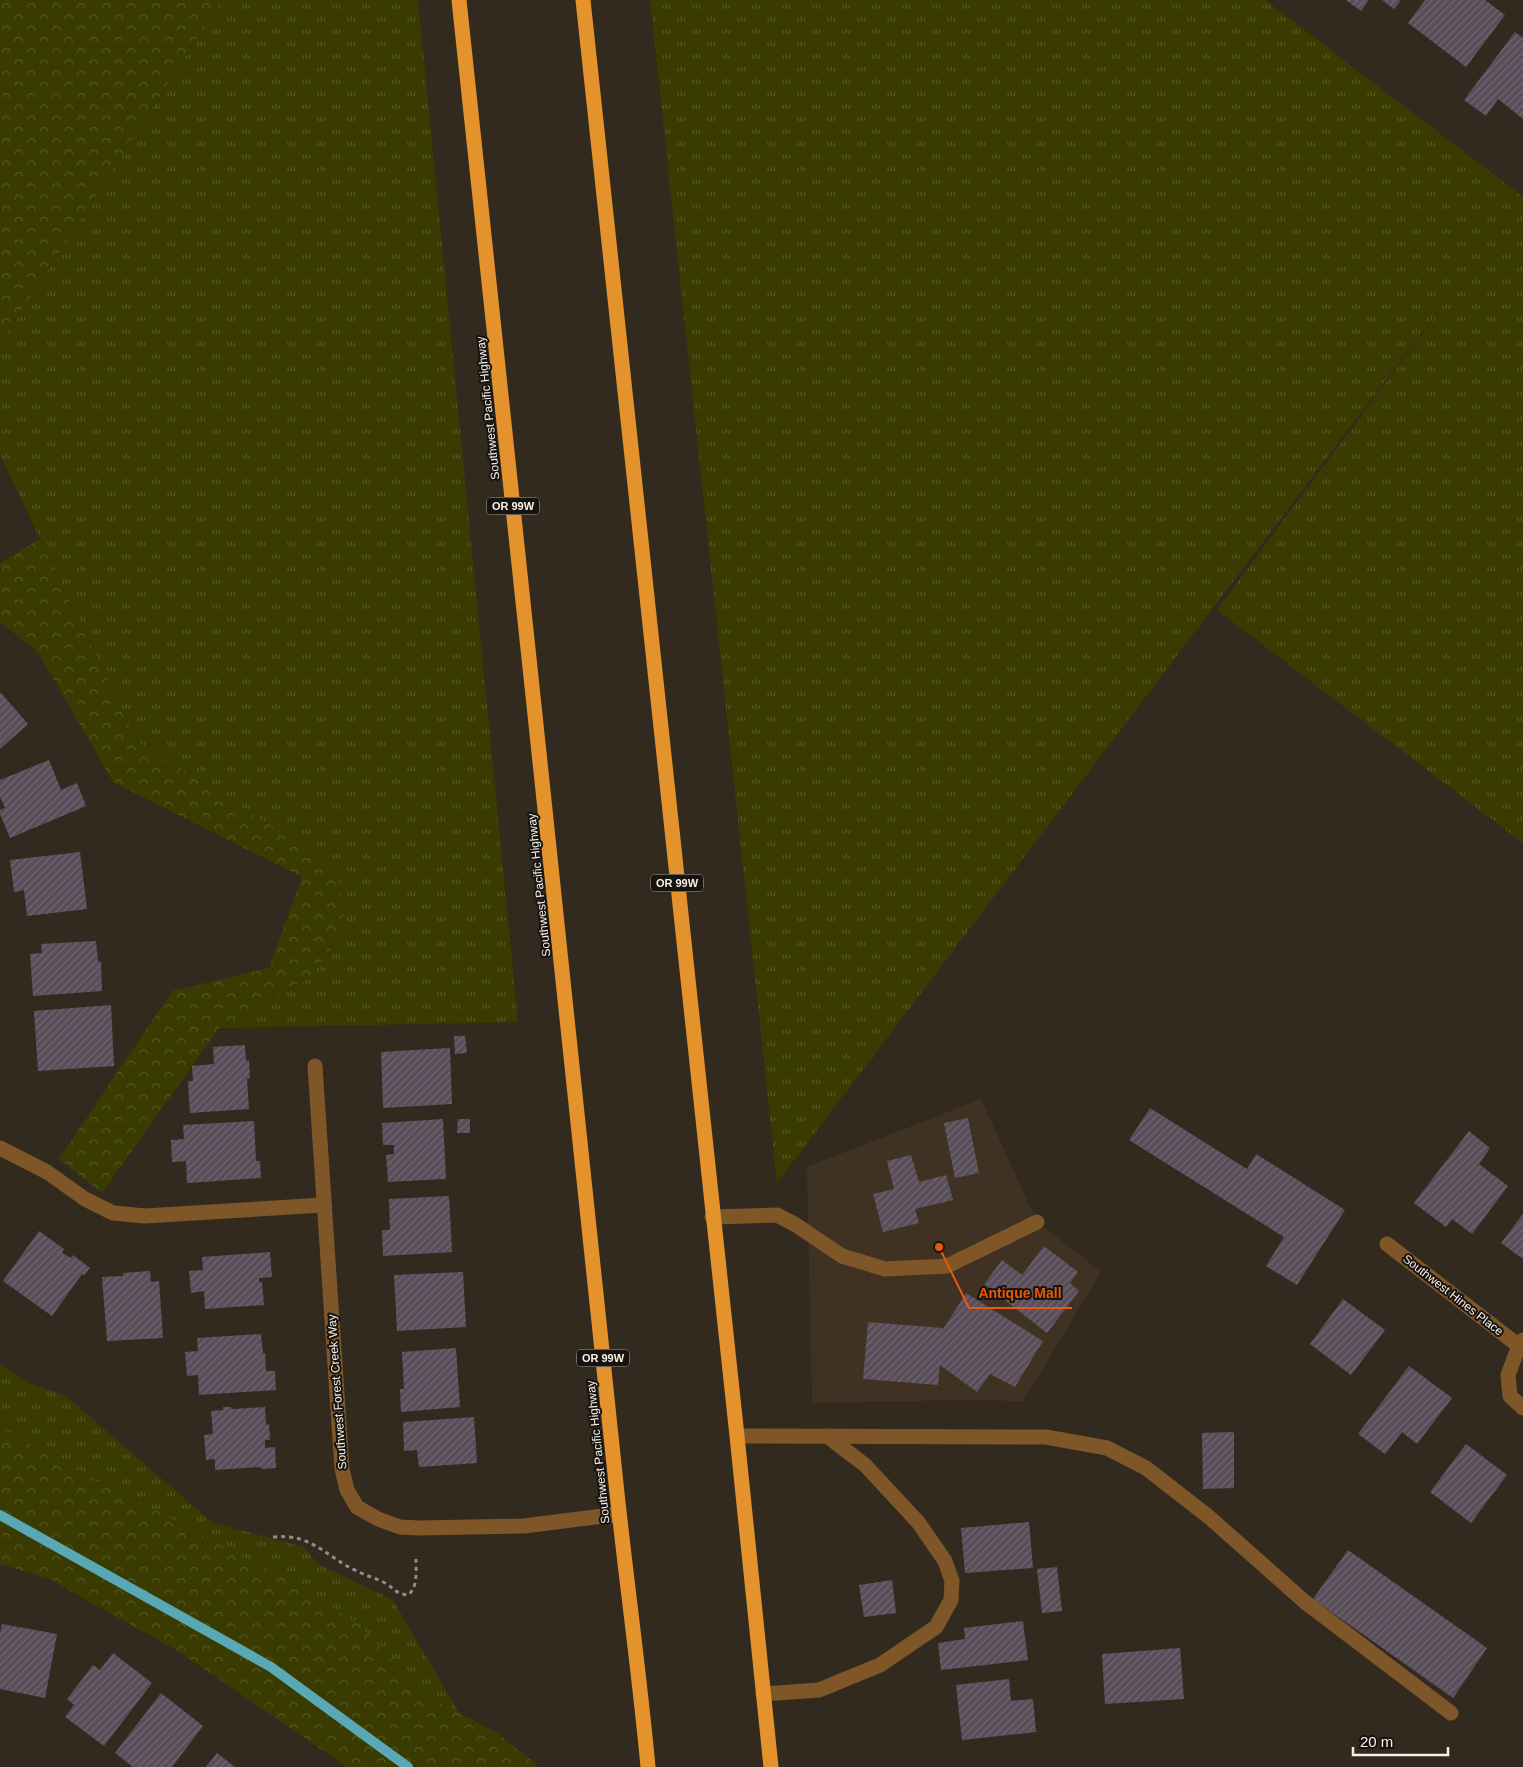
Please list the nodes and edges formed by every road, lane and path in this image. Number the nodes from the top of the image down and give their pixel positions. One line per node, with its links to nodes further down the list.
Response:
1 (460, 0): 13 (highway, Southwest Pacific Highway / OR 99W)
2 (583, 0): 6 (highway, OR 99W)
3 (315, 1066): 5 (street, Southwest Forest Creek Way)
4 (0, 1148): 5 (street)
5 (323, 1205): 13 (street, Southwest Forest Creek Way)
6 (712, 1217): 7 (street); 11 (highway, OR 99W)
7 (1037, 1222)
8 (1387, 1244): 9 (street, Southwest Hines Place)
9 (1521, 1343): 10 (street, Southwest Hines Place)
10 (1523, 1408)
11 (737, 1436): 12 (street); 16 (highway, OR 99W)
12 (827, 1436): 16 (street); 17 (street)
13 (619, 1514): 18 (highway, Southwest Pacific Highway / OR 99W)
14 (274, 1537): 15 (path)
15 (416, 1559)
16 (763, 1694): 19 (highway, OR 99W)
17 (1451, 1713)
18 (648, 1767)
19 (770, 1767)

